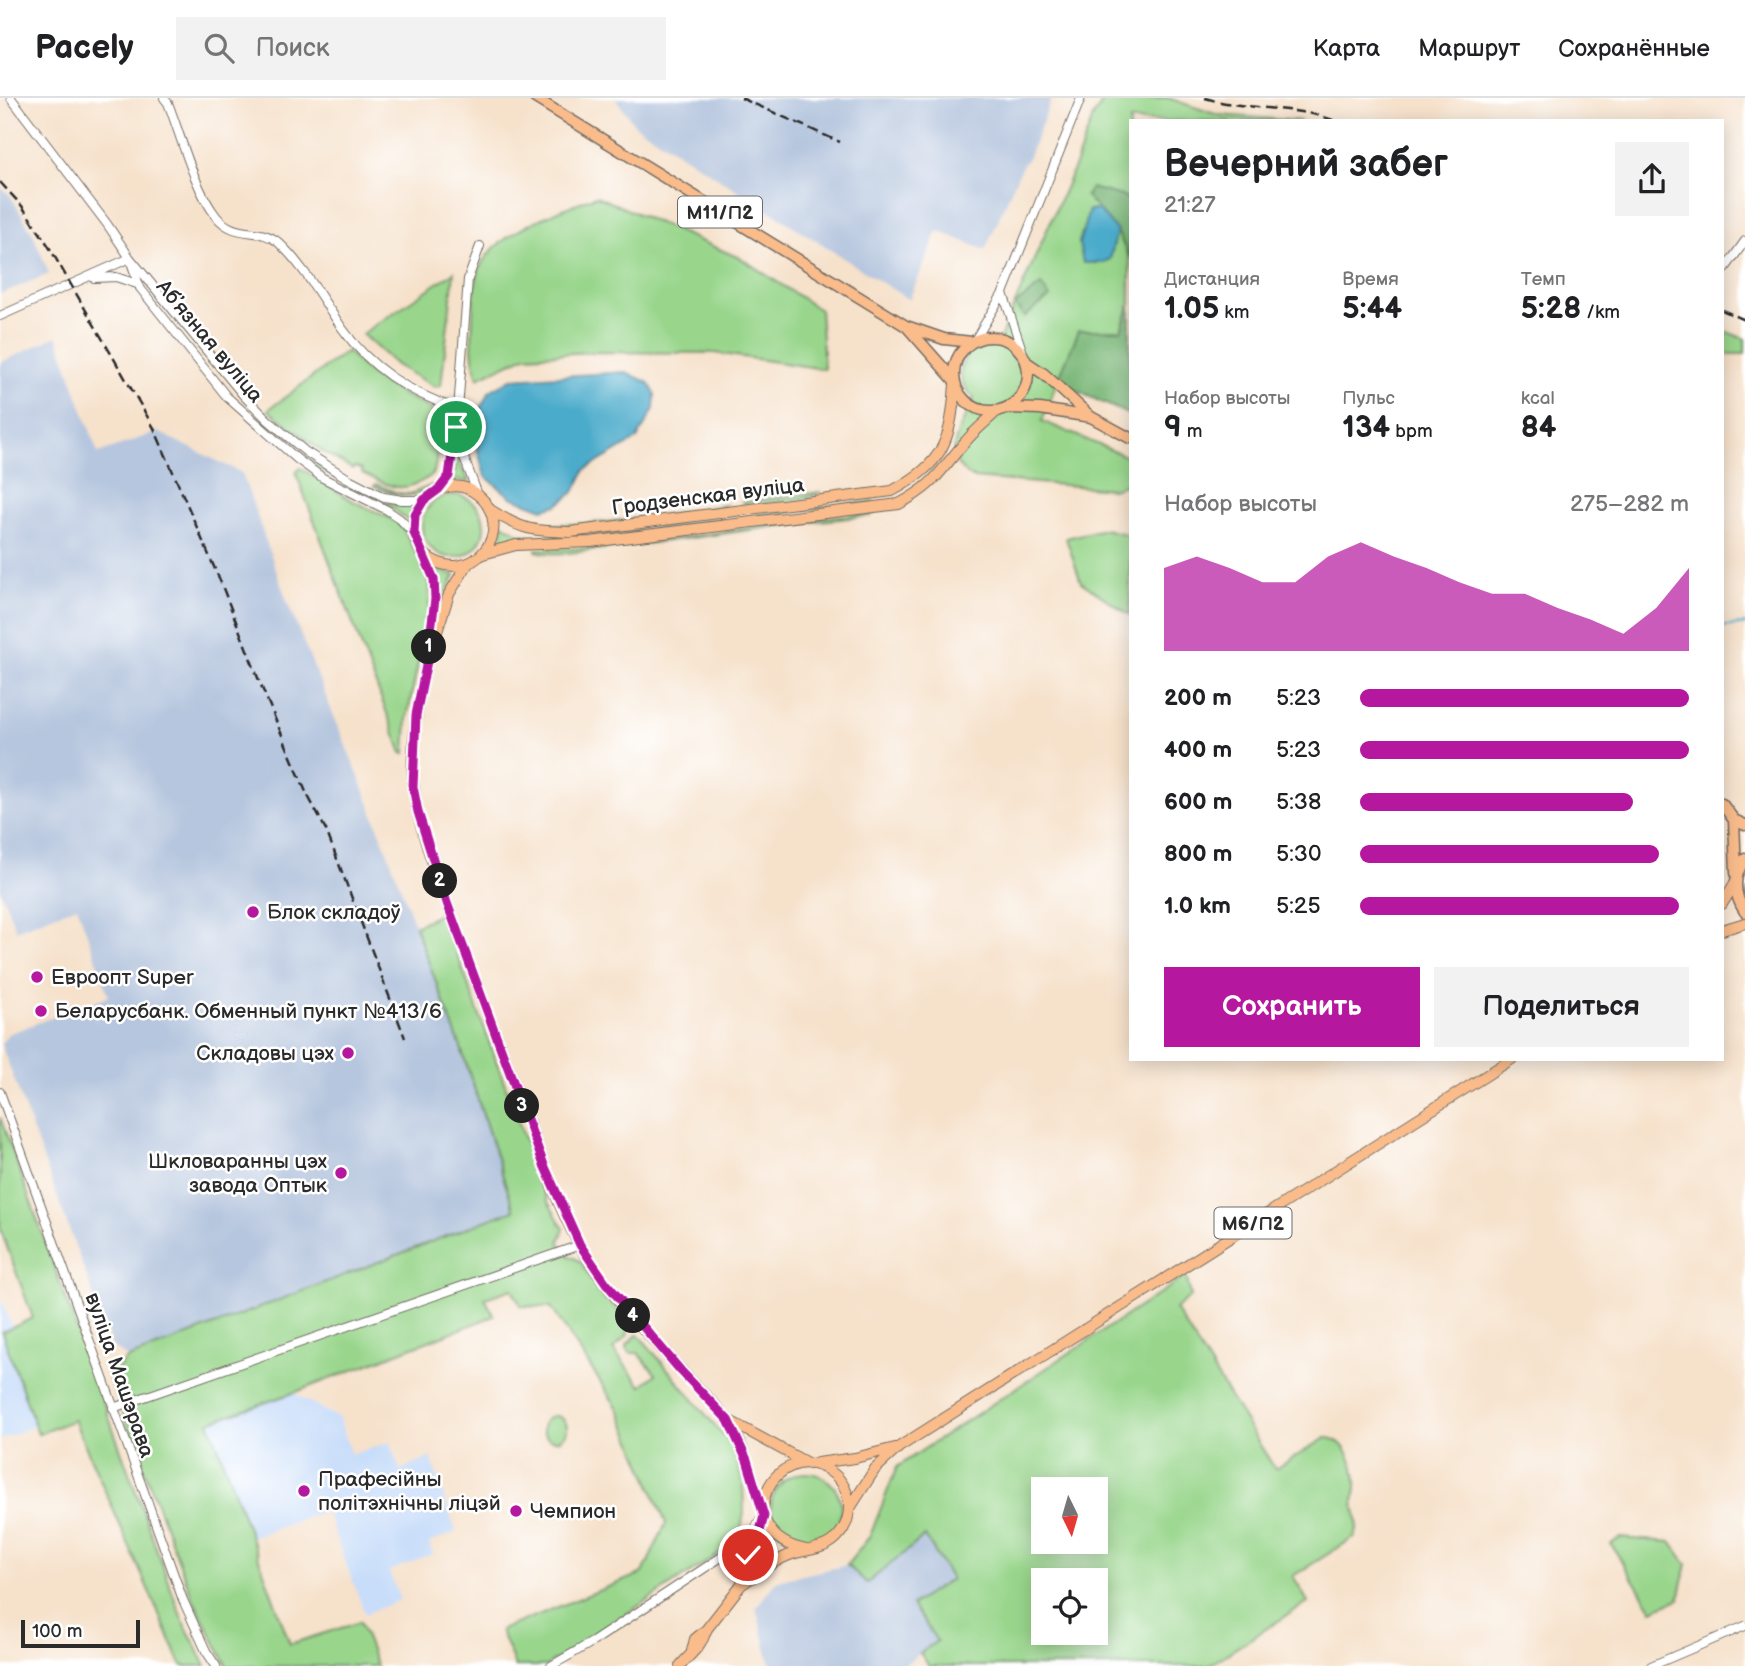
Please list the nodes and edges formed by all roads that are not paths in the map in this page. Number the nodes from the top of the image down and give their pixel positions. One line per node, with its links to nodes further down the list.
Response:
1 (11, 98): 7 (street, Абʼязная вуліца)
2 (164, 98): 17 (street)
3 (535, 98): 13 (highway, М11/П2)
4 (1081, 98): 11 (street)
5 (1745, 241): 8 (street)
6 (480, 247): 17 (street)
7 (130, 258): 9 (street); 10 (street, Абʼязная вуліца); 24 (street, Абʼязная вуліца)
8 (1724, 270)
9 (87, 278): 10 (street); 12 (street)
10 (138, 284): 26 (street, Абʼязная вуліца)
11 (1003, 293): 14 (street); 15 (street)
12 (0, 316)
13 (906, 326): 14 (highway, М11/П2); 16 (highway, М11/П2)
14 (973, 341): 15 (highway, М11/П2); 16 (highway)
15 (1025, 359): 18 (highway); 19 (highway, М11/П2)
16 (955, 382): 18 (highway, М11/П2); 25 (main road, Гродзенская вуліца)
17 (458, 409): 20 (street)
18 (1001, 410): 19 (highway, М11/П2); 27 (main road, Гродзенская вуліца)
19 (1091, 417): 21 (highway, М11/П2)
20 (456, 436): 22 (street); 23 (street)
21 (1129, 437)
22 (439, 489): 23 (main road); 24 (main road)
23 (478, 495): 25 (main road)
24 (424, 500): 26 (main road)
25 (489, 509): 27 (main road)
26 (414, 533): 28 (main road, Абʼязная вуліца)
27 (483, 554): 29 (main road, Абʼязная вуліца)
28 (425, 555): 29 (main road); 30 (main road, Абʼязная вуліца)
29 (467, 565): 30 (main road, Абʼязная вуліца)
30 (427, 661): 41 (main road, Абʼязная вуліца)
31 (1724, 806): 32 (highway)
32 (1740, 822): 34 (highway)
33 (1745, 859): 34 (highway)
34 (1736, 880): 35 (main road); 36 (highway)
35 (1724, 901)
36 (1745, 912)
37 (1745, 923): 38 (main road)
38 (1724, 929)
39 (1509, 1061): 44 (main road, М6/П2)
40 (0, 1092): 42 (street, вуліца Машэрава)
41 (580, 1245): 42 (street); 43 (main road, Абʼязная вуліца)
42 (113, 1408): 53 (street, вуліца Машэрава)
43 (728, 1420): 45 (main road, Абʼязная вуліца); 47 (main road, Абʼязная вуліца)
44 (899, 1447): 45 (main road, М6/П2); 46 (main road, М6/П2)
45 (809, 1464): 46 (main road); 47 (main road, М6/П2)
46 (850, 1508): 48 (main road, М6/П2)
47 (763, 1513): 48 (main road); 49 (main road, М6/П2); 50 (street)
48 (806, 1550): 51 (main road, М6/П2)
49 (752, 1561): 50 (street); 51 (main road, М6/П2)
50 (713, 1562): 54 (street)
51 (741, 1585): 55 (main road, М6/П2)
52 (1745, 1626): 56 (street)
53 (216, 1666)
54 (551, 1666)
55 (680, 1666)
56 (1651, 1666)

